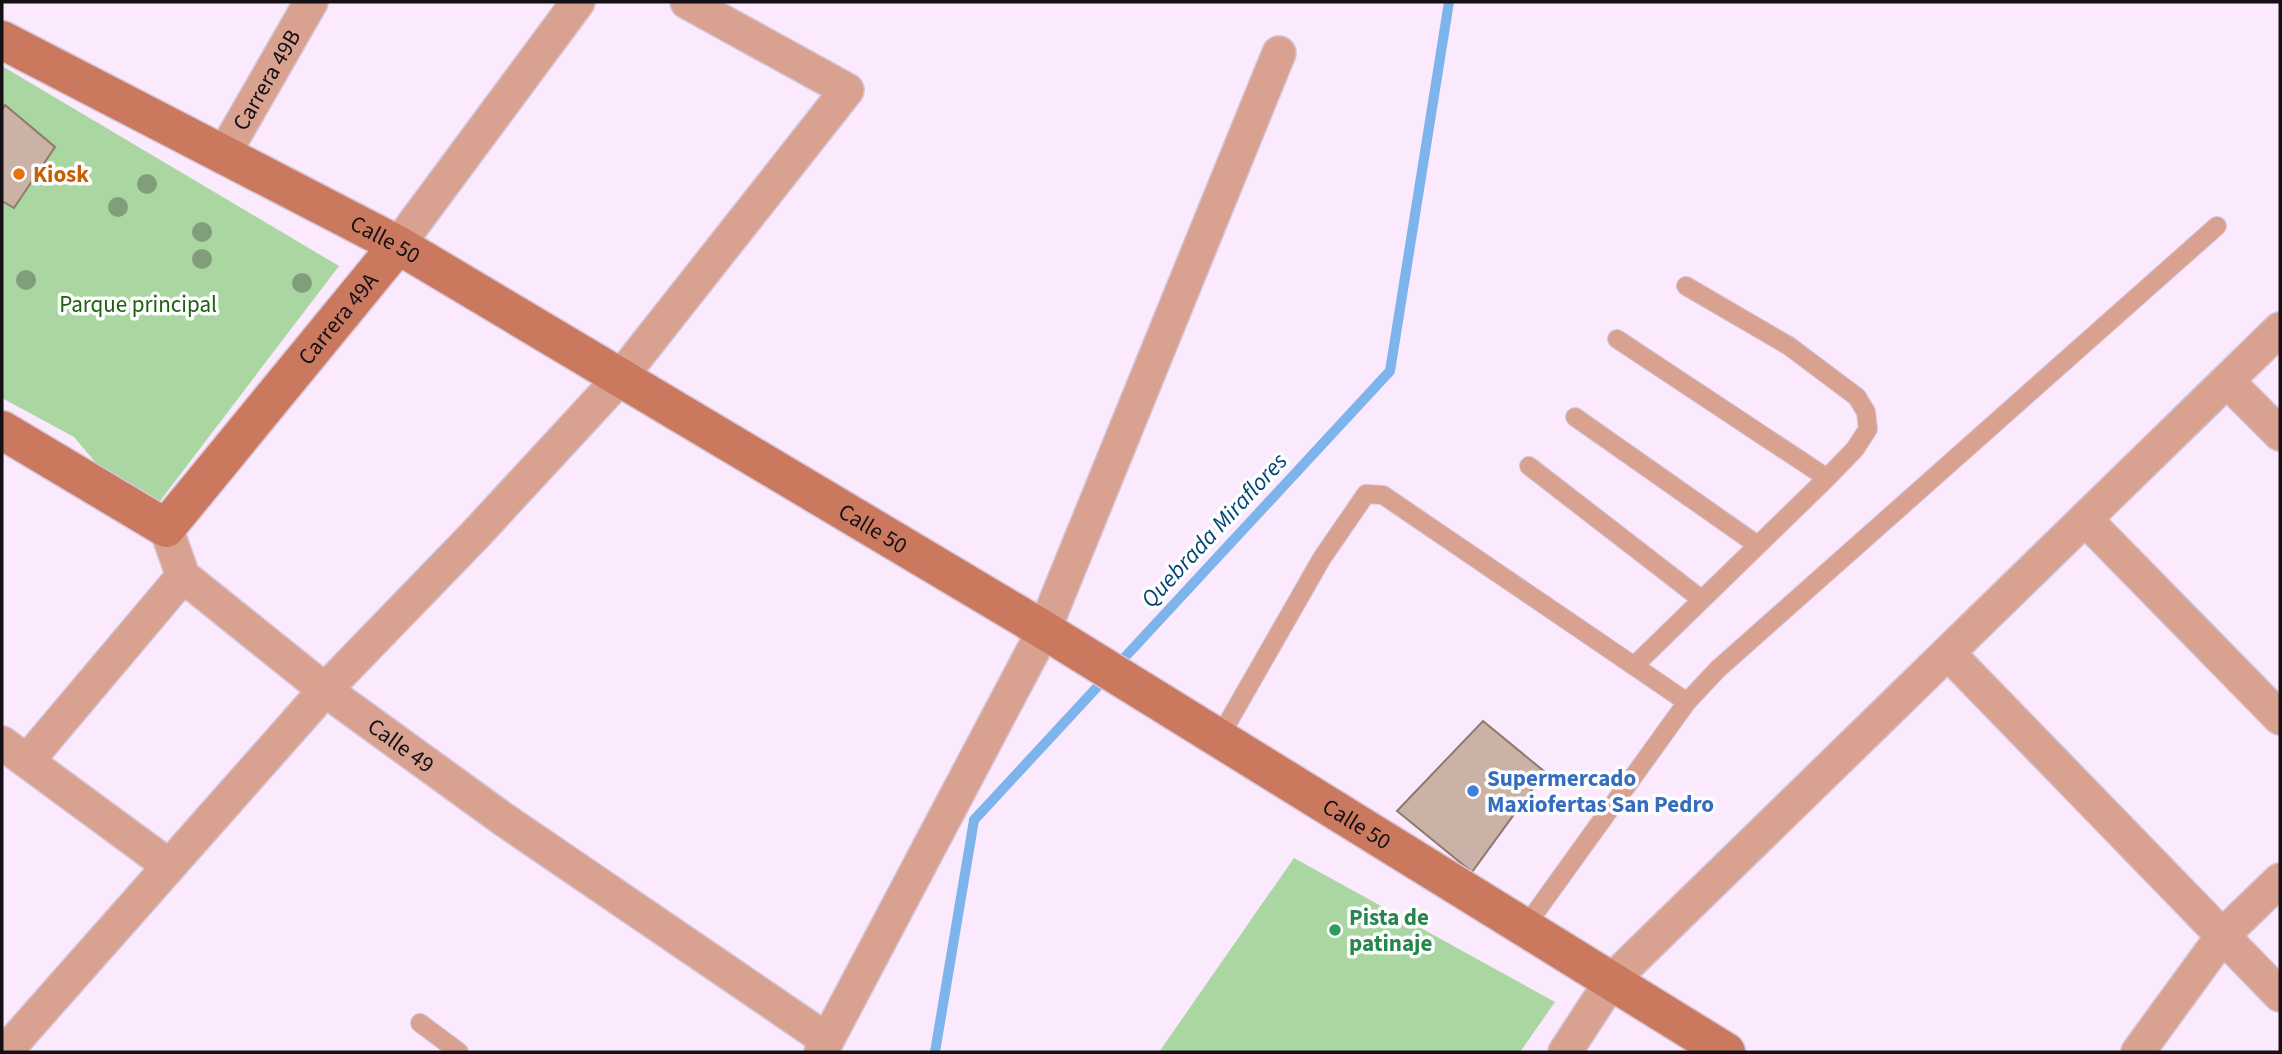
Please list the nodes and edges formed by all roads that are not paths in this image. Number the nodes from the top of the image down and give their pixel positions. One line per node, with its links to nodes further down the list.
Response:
1 (310, 2): 6 (street, Carrera 49B)
2 (578, 2): 8 (street, Carrera 49A)
3 (687, 2): 12 (street)
4 (2, 40): 6 (street, Calle 50)
5 (1279, 53): 24 (street)
6 (222, 157): 8 (street, Calle 50)
7 (2217, 226): 28 (lane)
8 (398, 245): 12 (street, Calle 50); 20 (street, Carrera 49A)
9 (1686, 286): 18 (lane)
10 (2280, 328): 13 (street)
11 (1618, 339): 18 (lane)
12 (620, 378): 24 (street, Calle 50); 27 (street)
13 (2227, 381): 16 (street); 19 (street)
14 (1575, 417): 21 (lane)
15 (2, 430): 20 (street)
16 (2280, 434)
17 (1529, 466): 23 (lane)
18 (1827, 478): 21 (lane)
19 (2085, 519): 25 (street); 29 (street)
20 (166, 528): 22 (street)
21 (1756, 544): 23 (lane)
22 (183, 576): 27 (street, Calle 49); 31 (street)
23 (1701, 599): 26 (lane)
24 (1044, 630): 30 (street, Calle 50); 39 (street)
25 (1948, 653): 35 (street); 36 (street)
26 (1635, 664): 28 (lane); 30 (lane)
27 (325, 691): 32 (street); 39 (street, Calle 49)
28 (1687, 702): 34 (lane)
29 (2280, 718)
30 (1219, 738): 34 (street, Calle 50)
31 (15, 752): 32 (street)
32 (168, 865): 40 (street)
33 (2280, 880): 35 (street)
34 (1525, 927): 36 (street, Calle 50)
35 (2223, 935): 37 (street); 44 (street)
36 (1612, 981): 42 (street); 43 (street, Calle 50)
37 (2280, 995)
38 (420, 1023): 41 (lane)
39 (824, 1046)
40 (5, 1052)
41 (459, 1052)
42 (1565, 1052)
43 (1726, 1052)
44 (2138, 1052)

